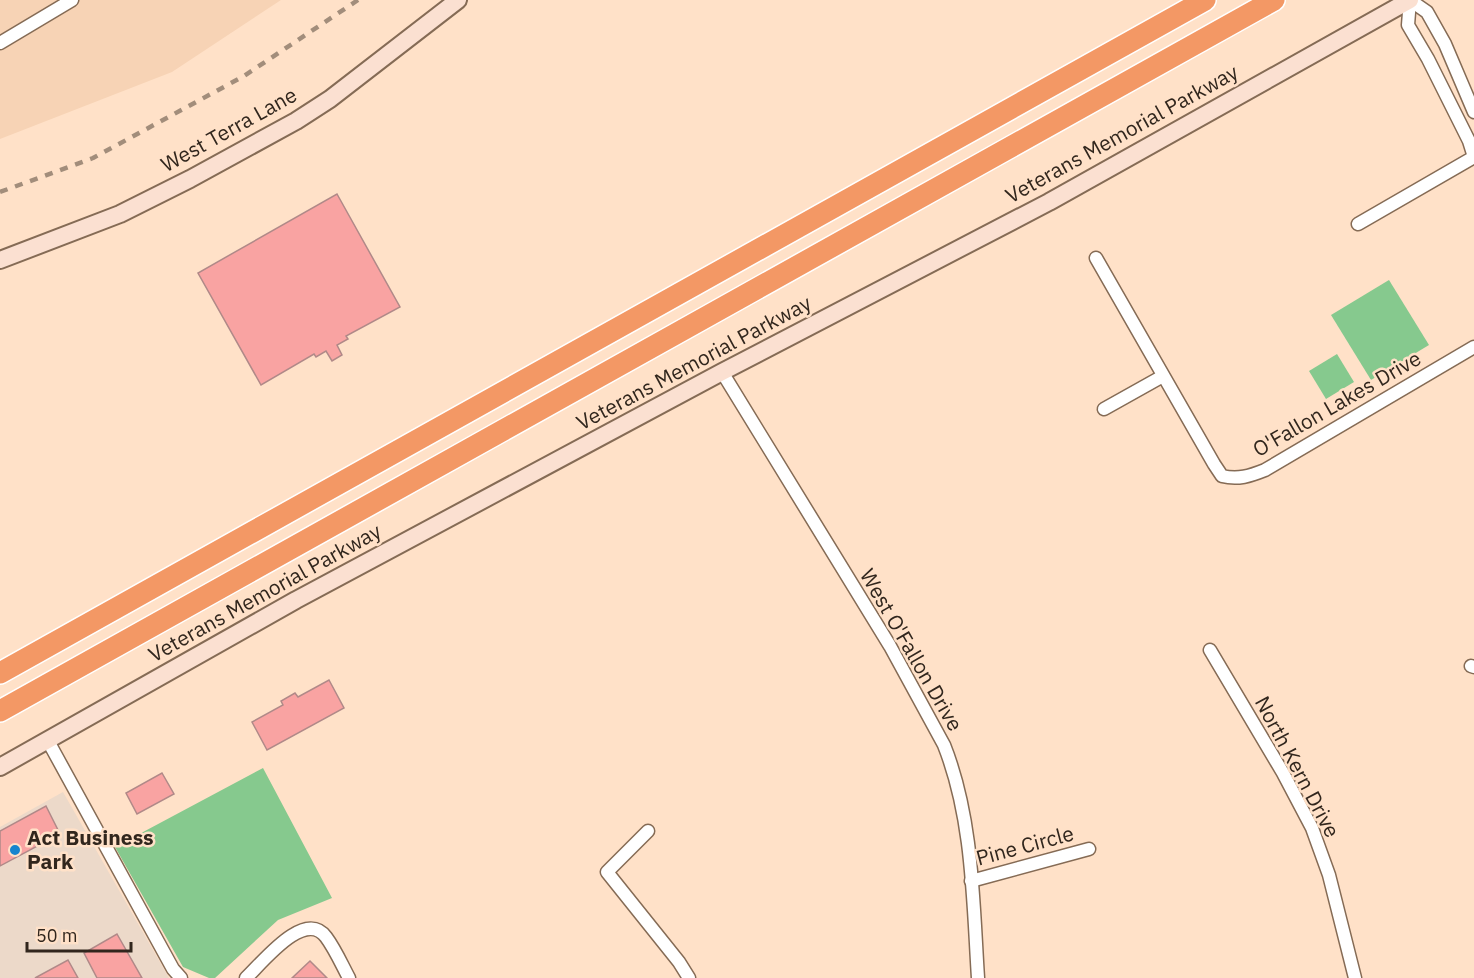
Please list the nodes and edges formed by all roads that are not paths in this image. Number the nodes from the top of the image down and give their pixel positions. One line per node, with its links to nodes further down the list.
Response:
1 (72, 0): 6 (street)
2 (458, 0): 11 (street, West Terra Lane)
3 (1205, 0): 17 (highway)
4 (1274, 0): 18 (highway)
5 (1410, 0): 7 (street); 8 (street); 13 (street, Veterans Memorial Parkway)
6 (0, 43)
7 (1474, 112)
8 (1474, 157): 9 (street)
9 (1358, 224)
10 (1096, 258): 14 (street, O'Fallon Lakes Drive)
11 (0, 260)
12 (1474, 347): 14 (street, O'Fallon Lakes Drive)
13 (722, 372): 19 (street, Veterans Memorial Parkway); 23 (street, West O'Fallon Drive)
14 (1163, 376): 15 (street)
15 (1104, 409)
16 (1210, 650): 29 (street, North Kern Drive)
17 (0, 673)
18 (0, 711)
19 (48, 741): 20 (street, Veterans Memorial Parkway); 24 (street)
20 (0, 768)
21 (648, 831): 27 (street)
22 (1089, 849): 23 (street, Pine Circle)
23 (971, 881): 28 (street, West O'Fallon Drive)
24 (181, 978)
25 (246, 978): 26 (street)
26 (349, 978)
27 (688, 978)
28 (978, 978)
29 (1355, 978)

